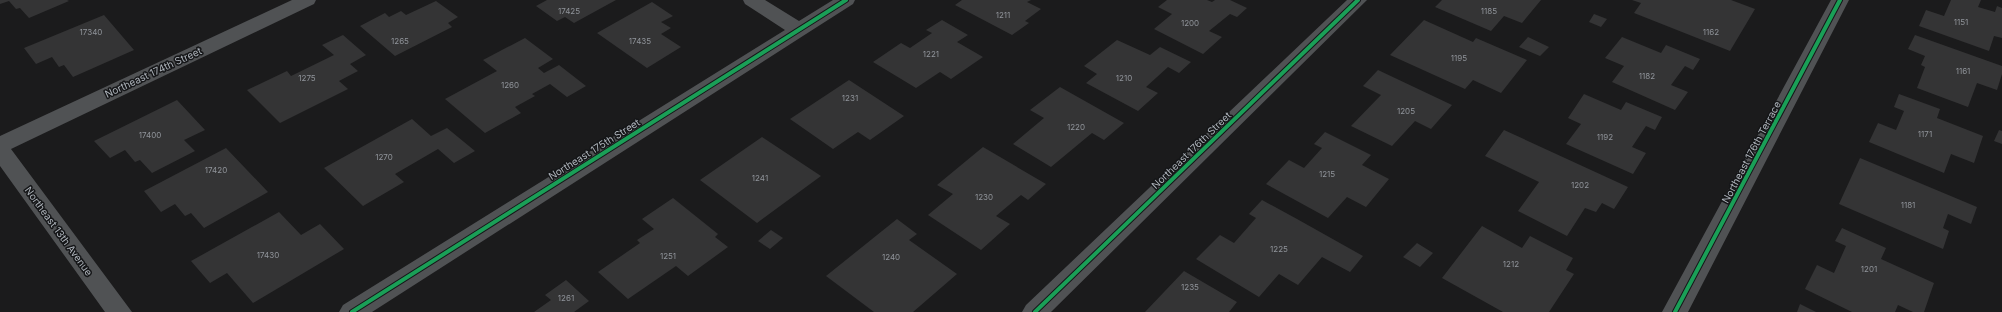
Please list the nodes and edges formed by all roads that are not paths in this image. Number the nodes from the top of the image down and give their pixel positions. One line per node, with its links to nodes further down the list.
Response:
1 (307, 0): 7 (street, Northeast 174th Street)
2 (752, 0): 6 (street)
3 (846, 0): 6 (street, Northeast 175th Street)
4 (1358, 0): 11 (street, Northeast 176th Street)
5 (1840, 0): 12 (street, Northeast 176th Terrace)
6 (799, 30): 10 (street, Northeast 175th Street)
7 (0, 144)
8 (0, 150): 9 (street, Northeast 13th Avenue)
9 (119, 312)
10 (352, 312)
11 (1035, 312)
12 (1675, 312)

